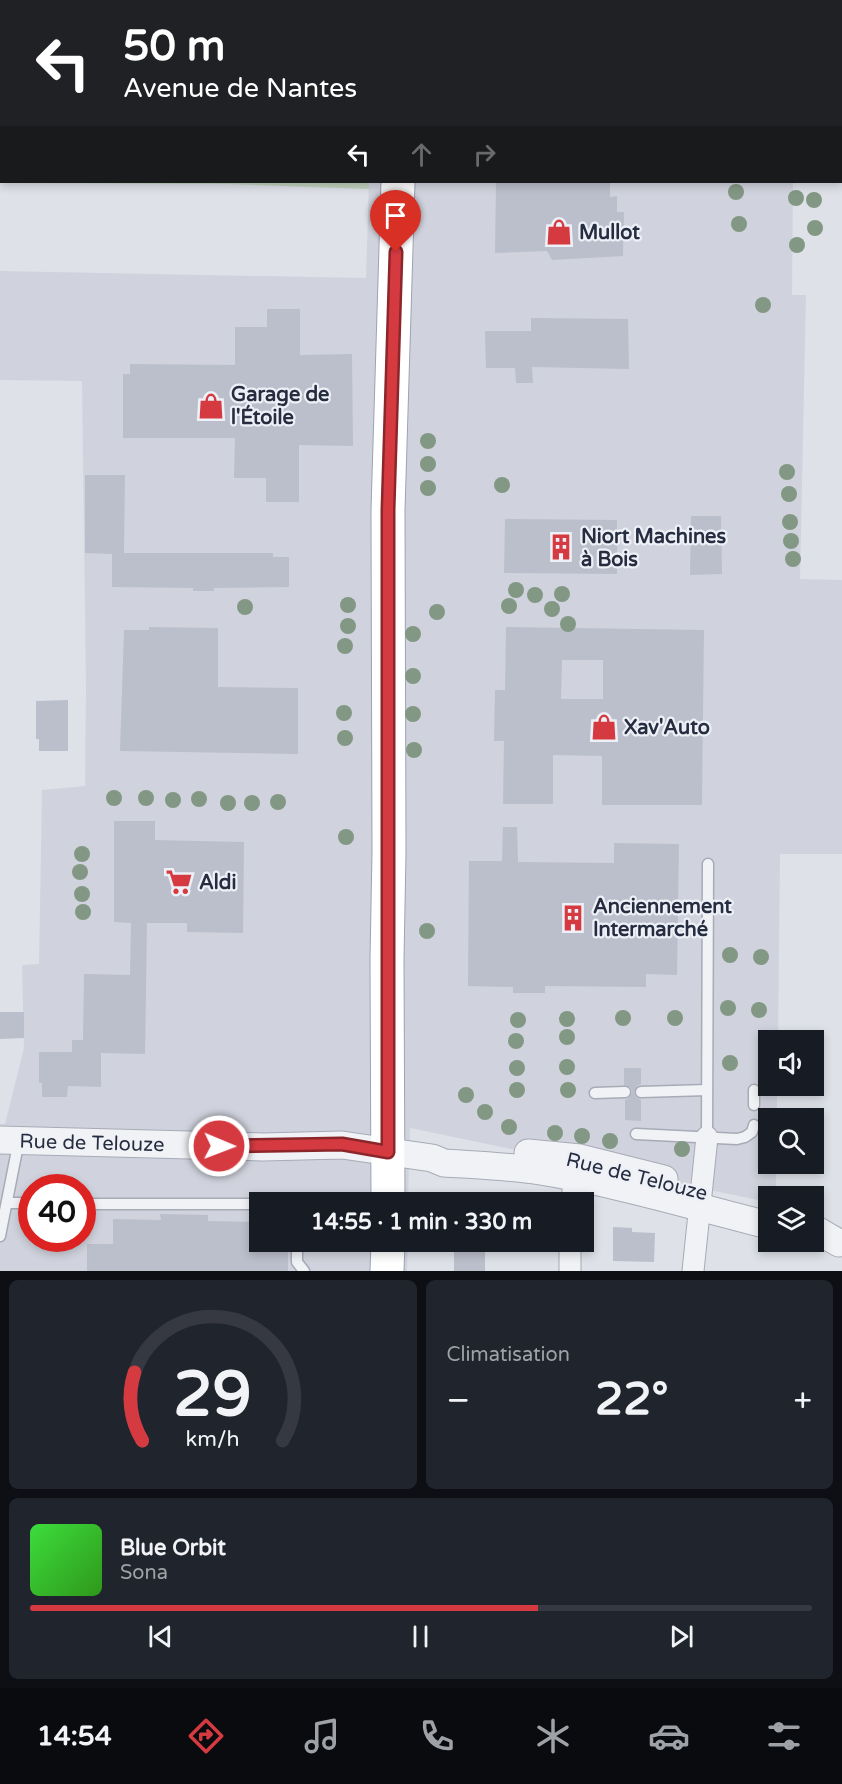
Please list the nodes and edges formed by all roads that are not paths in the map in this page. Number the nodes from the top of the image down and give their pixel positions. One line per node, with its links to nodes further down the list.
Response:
1 (398, 183): 13 (main road)
2 (708, 864): 3 (lane)
3 (707, 1090): 6 (lane); 11 (lane)
4 (754, 1090): 8 (lane)
5 (625, 1092): 7 (lane)
6 (641, 1092)
7 (595, 1093)
8 (754, 1105)
9 (754, 1125): 11 (lane)
10 (636, 1134): 11 (lane)
11 (707, 1137): 21 (street)
12 (10, 1140): 13 (street, Rue de Telouze); 17 (lane)
13 (388, 1152): 14 (street, Rue de Telouze); 16 (main road)
14 (432, 1158): 15 (street, Rue de Telouze); 21 (street, Rue de Telouze)
15 (573, 1190): 21 (street, Rue de Telouze)
16 (388, 1192)
17 (8, 1203): 18 (lane); 25 (lane)
18 (18, 1203)
19 (96, 1204): 20 (lane)
20 (249, 1204)
21 (700, 1208): 22 (street, Rue de Telouze); 23 (street, Rue de Telouze); 34 (street)
22 (758, 1213)
23 (758, 1222)
24 (824, 1234): 27 (street)
25 (0, 1236)
26 (824, 1239): 27 (street)
27 (841, 1243)
28 (297, 1252): 31 (lane)
29 (388, 1252): 32 (main road)
30 (570, 1252): 33 (street)
31 (304, 1271)
32 (387, 1271)
33 (570, 1271)
34 (693, 1271)

